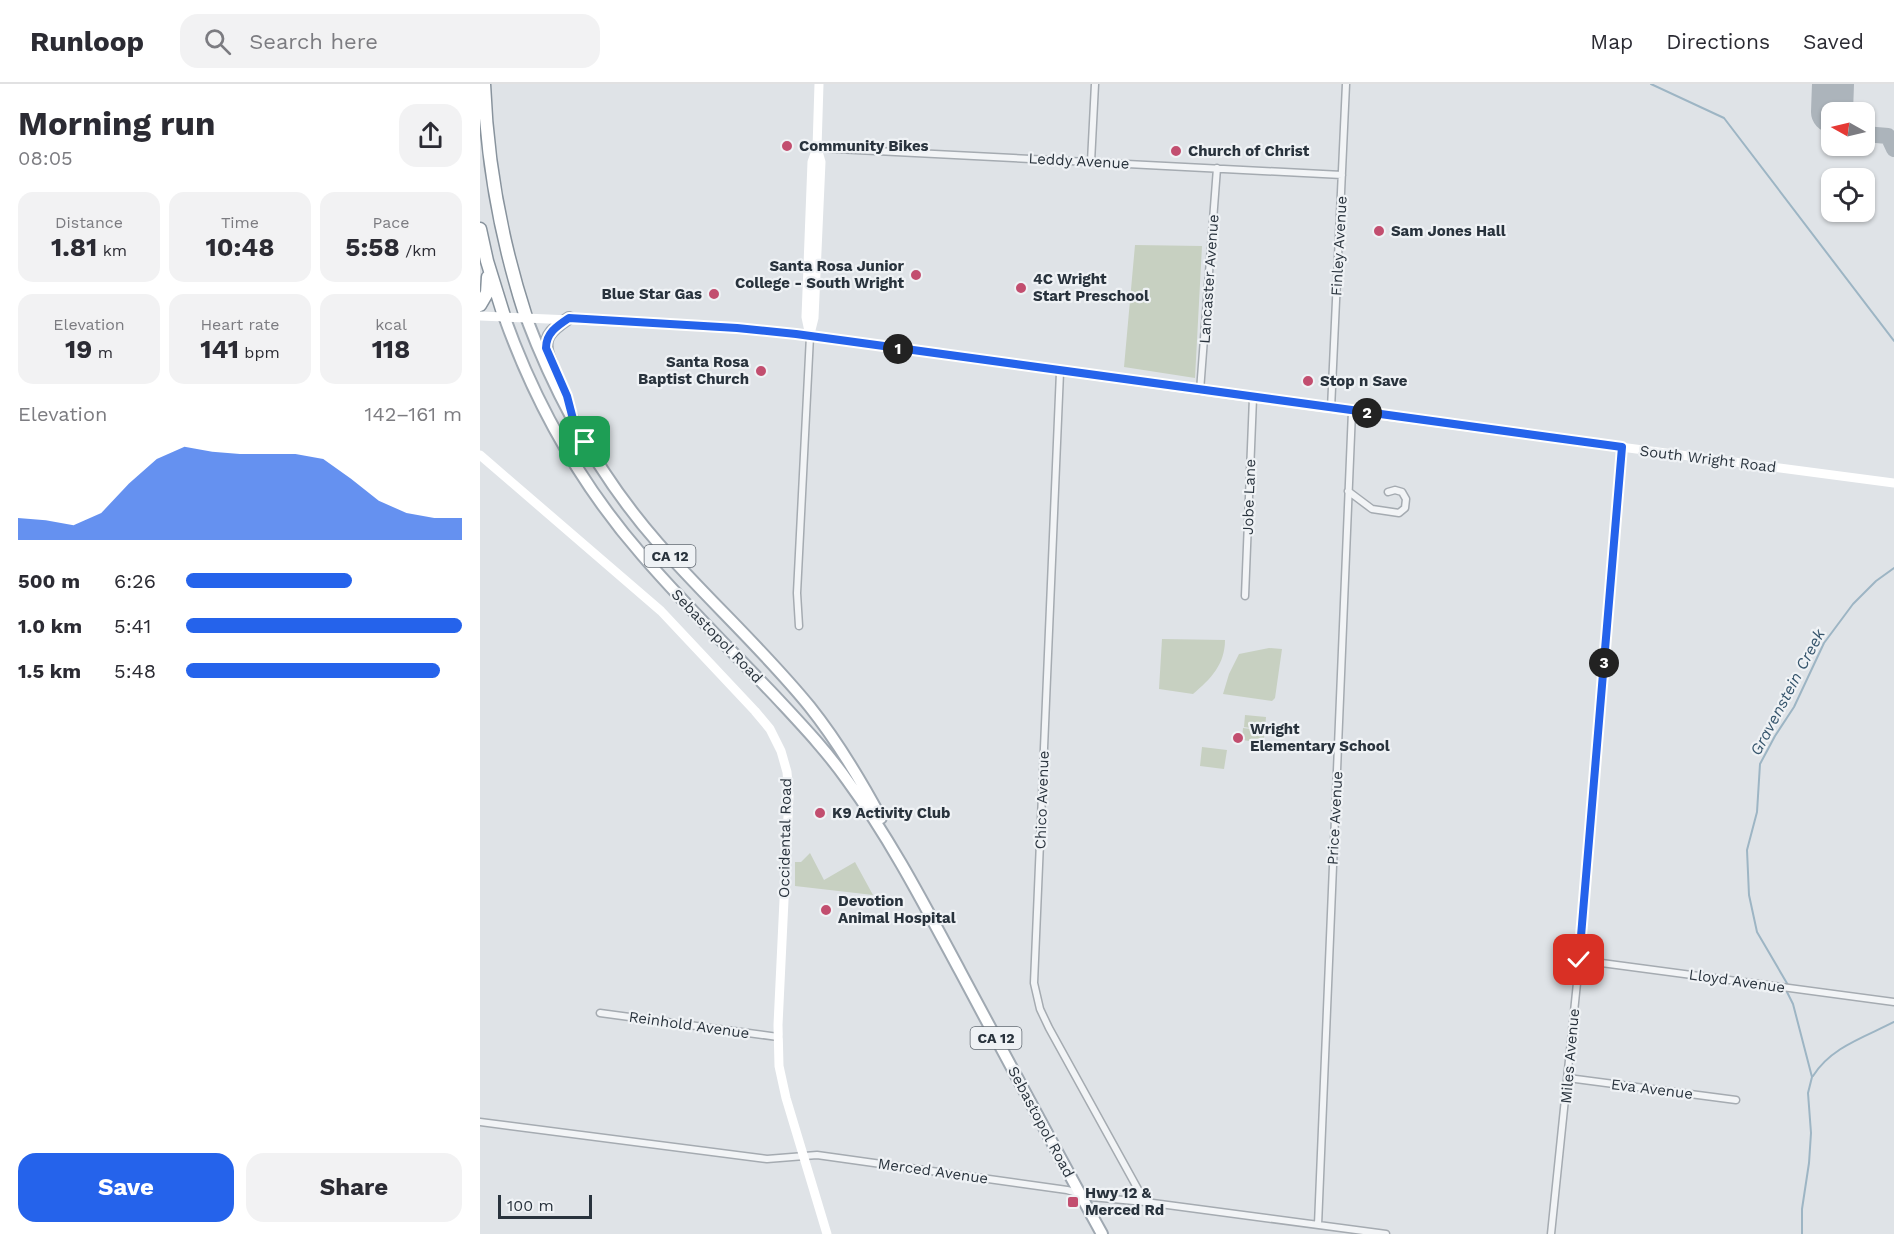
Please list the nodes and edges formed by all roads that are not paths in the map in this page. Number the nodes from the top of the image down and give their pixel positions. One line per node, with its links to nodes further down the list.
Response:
1 (484, 84): 14 (highway, CA 12)
2 (819, 84): 5 (main road)
3 (1095, 84): 6 (street)
4 (1346, 84): 8 (street, Finley Avenue)
5 (817, 148): 6 (street, Leddy Avenue); 16 (main road)
6 (1091, 162): 7 (street, Leddy Avenue)
7 (1217, 168): 8 (street, Leddy Avenue); 18 (street, Lancaster Avenue)
8 (1342, 175): 20 (street, Finley Avenue)
9 (480, 230): 10 (highway, CA 12)
10 (487, 261): 11 (highway); 13 (highway, CA 12)
11 (480, 305)
12 (480, 316): 13 (main road, South Wright Road)
13 (504, 316): 14 (main road, South Wright Road); 30 (main road, Sebastopol Road / CA 12)
14 (525, 317): 15 (main road, South Wright Road); 22 (main road, Sebastopol Road / CA 12)
15 (569, 318): 16 (main road, South Wright Road); 22 (main road)
16 (810, 336): 17 (main road, South Wright Road); 29 (street)
17 (1060, 372): 18 (main road, South Wright Road); 40 (street, Chico Avenue)
18 (1200, 391): 19 (main road, South Wright Road)
19 (1252, 398): 20 (main road, South Wright Road); 28 (street, Jobe Lane)
20 (1331, 409): 21 (main road, South Wright Road)
21 (1352, 411): 23 (main road, South Wright Road); 26 (street, Price Avenue)
22 (574, 423): 30 (main road, Sebastopol Road / CA 12)
23 (1622, 447): 25 (main road, South Wright Road); 31 (street, Miles Avenue)
24 (480, 455): 34 (main road, Occidental Road)
25 (1894, 483)
26 (1348, 491): 27 (street); 41 (street, Price Avenue)
27 (1388, 492)
28 (1245, 596)
29 (799, 626)
30 (912, 883): 39 (main road, Sebastopol Road / CA 12)
31 (1579, 960): 32 (street, Lloyd Avenue); 35 (street, Miles Avenue)
32 (1894, 1002)
33 (600, 1013): 34 (street, Reinhold Avenue)
34 (778, 1037): 38 (main road, Occidental Road)
35 (1568, 1078): 36 (street, Eva Avenue); 45 (street, Miles Avenue)
36 (1736, 1100)
37 (480, 1122): 38 (street, Merced Avenue)
38 (804, 1156): 39 (street, Merced Avenue); 42 (main road, Occidental Road)
39 (1079, 1193): 40 (street, Merced Avenue); 43 (main road, Sebastopol Road / CA 12)
40 (1144, 1202): 41 (street, Merced Avenue)
41 (1318, 1225): 44 (street, Merced Avenue)
42 (827, 1234)
43 (1102, 1234)
44 (1386, 1234)
45 (1551, 1234)

